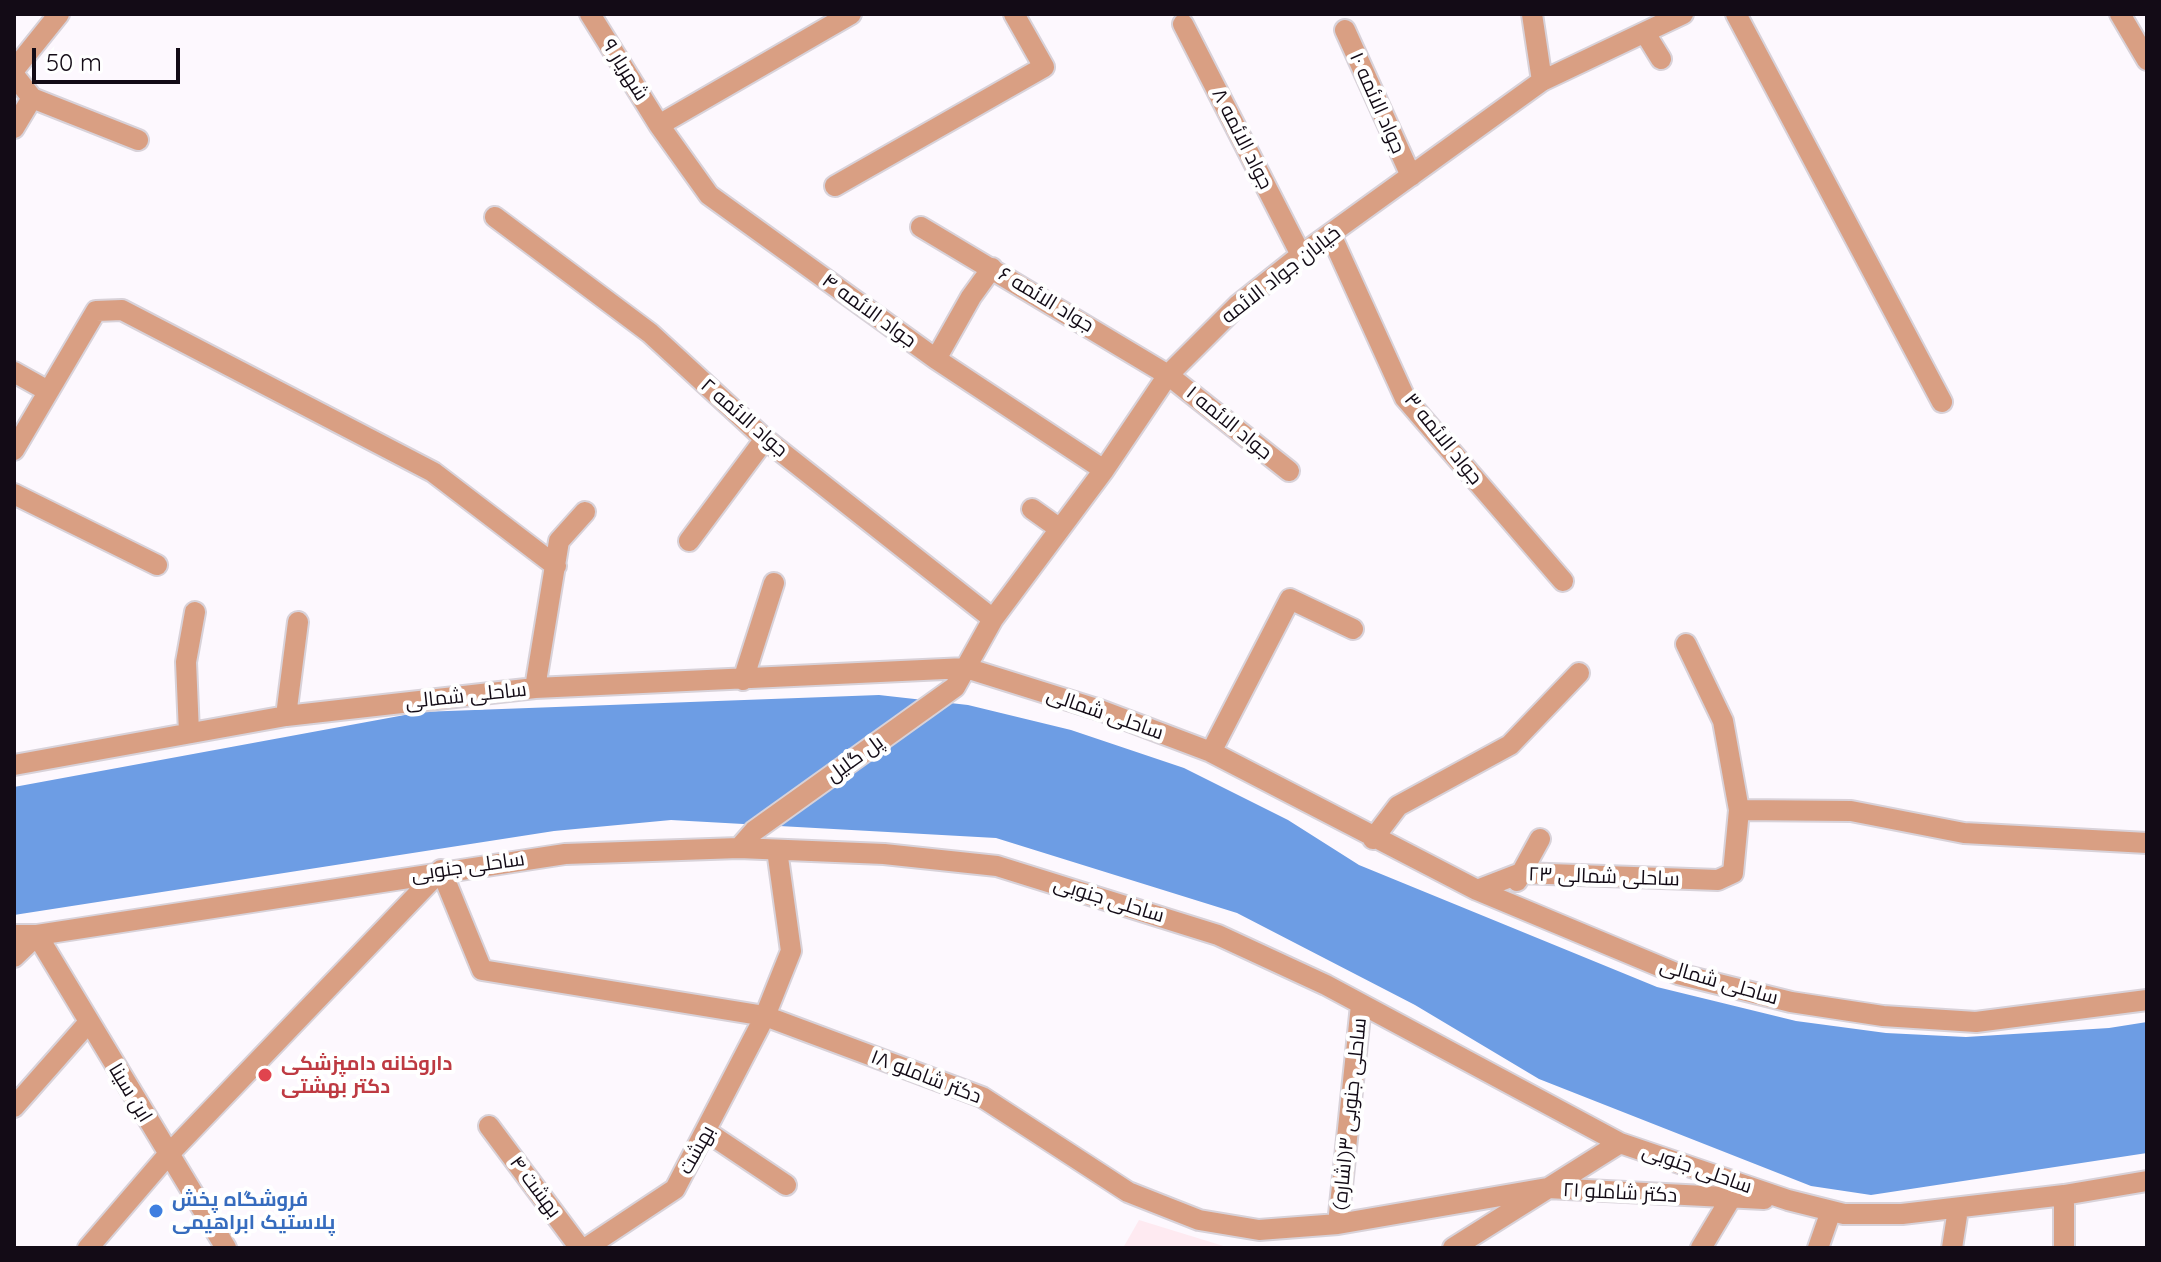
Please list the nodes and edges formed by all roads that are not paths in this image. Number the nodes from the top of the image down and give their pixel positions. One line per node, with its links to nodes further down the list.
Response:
1 (59, 14): 14 (street)
2 (590, 14): 17 (street, شهریار ۹)
3 (851, 14): 17 (street)
4 (1014, 14): 21 (street)
5 (1532, 14): 15 (street)
6 (1683, 14): 11 (street, خیابان جواد الائمه)
7 (1736, 14): 31 (street)
8 (2120, 14): 13 (street)
9 (1183, 24): 25 (street, جواد الائمه ۸)
10 (1345, 30): 20 (street, جواد الائمه ۱۰)
11 (1645, 33): 12 (street); 15 (street, خیابان جواد الائمه)
12 (1661, 59)
13 (2147, 60)
14 (14, 72): 16 (street)
15 (1542, 81): 20 (street, خیابان جواد الائمه)
16 (32, 98): 18 (street); 19 (street)
17 (659, 125): 27 (street, جواد الائمه ۴)
18 (14, 128)
19 (138, 140)
20 (1411, 176): 24 (street, خیابان جواد الائمه)
21 (835, 186)
22 (495, 217): 32 (street, جواد الائمه ۲)
23 (921, 227): 26 (street, جواد الائمه ۶)
24 (1331, 235): 25 (street, خیابان جواد الائمه); 43 (street, جواد الائمه ۳)
25 (1301, 255): 29 (street, خیابان جواد الائمه)
26 (992, 268): 27 (street); 29 (street, جواد الائمه ۶)
27 (936, 359): 34 (street, جواد الائمه ۴)
28 (14, 372): 30 (street)
29 (1168, 375): 34 (street, خیابان جواد الائمه); 35 (street, جواد الائمه ۱)
30 (48, 391): 33 (street); 42 (street)
31 (1942, 402)
32 (765, 439): 40 (street); 46 (street, جواد الائمه ۲)
33 (14, 450)
34 (1104, 470): 39 (street, خیابان جواد الائمه)
35 (1289, 471)
36 (14, 494): 41 (street)
37 (1032, 509): 39 (street)
38 (585, 512): 42 (street)
39 (1060, 529): 46 (street, خیابان جواد الائمه)
40 (689, 541)
41 (157, 565)
42 (556, 566): 54 (street)
43 (1563, 581)
44 (774, 583): 52 (street)
45 (195, 612): 56 (street)
46 (993, 619): 50 (street, خیابان جواد الائمه)
47 (298, 622): 55 (street)
48 (1353, 629): 57 (street)
49 (1686, 644): 59 (street)
50 (966, 668): 52 (street, ساحلی شمالی); 53 (street, خیابان جواد الائمه); 57 (street, ساحلی شمالی)
51 (1579, 673): 60 (street)
52 (743, 680): 54 (street, ساحلی شمالی)
53 (955, 687): 63 (street, پل گلیل)
54 (535, 688): 55 (street, ساحلی شمالی)
55 (286, 716): 56 (street, ساحلی شمالی)
56 (189, 733): 58 (street, ساحلی شمالی)
57 (1211, 752): 60 (street, ساحلی شمالی)
58 (14, 765)
59 (1739, 810): 62 (street); 66 (street, ساحلی شمالی ۲۳)
60 (1373, 839): 67 (street, ساحلی شمالی)
61 (1540, 839): 66 (street)
62 (2147, 843)
63 (739, 848): 64 (street, ساحلی جنوبی); 65 (street, ساحلی جنوبی)
64 (777, 850): 73 (street, ساحلی جنوبی); 74 (street, بهشت)
65 (441, 870): 70 (street, ساحلی جنوبی); 74 (street, دکتر شاملو ۱۸); 80 (street)
66 (1521, 873): 67 (street, ساحلی شمالی ۲۳); 68 (street)
67 (1477, 890): 68 (street, ساحلی شمالی)
68 (1505, 902): 72 (street, ساحلی شمالی)
69 (14, 935): 70 (street, ساحلی جنوبی)
70 (37, 935): 71 (street); 75 (street, ابن سینا)
71 (14, 957)
72 (2147, 1000)
73 (1361, 1005): 79 (street, ساحلی جنوبی); 89 (street, ساحلی جنوبی ۳(اشاره))
74 (765, 1016): 78 (street, بهشت); 90 (street, دکتر شاملو ۱۸)
75 (89, 1022): 76 (street); 80 (street, ابن سینا)
76 (14, 1107)
77 (489, 1126): 94 (street, بهشت ۴)
78 (707, 1132): 81 (street); 91 (street, بهشت)
79 (1620, 1143): 83 (street); 86 (street, ساحلی جنوبی)
80 (167, 1156): 92 (street); 93 (street, ابن سینا)
81 (786, 1185)
82 (2141, 1185): 84 (street, ساحلی جنوبی)
83 (1547, 1188): 85 (street, دکتر شاملو ۲۱); 89 (street, دکتر شاملو ۱۸); 95 (street)
84 (2064, 1195): 87 (street, ساحلی جنوبی); 99 (street)
85 (1731, 1198): 86 (street, دکتر شاملو ۲۱); 96 (street)
86 (1788, 1200): 88 (street, ساحلی جنوبی)
87 (1958, 1209): 88 (street, ساحلی جنوبی); 98 (street)
88 (1831, 1211): 97 (street)
89 (1338, 1224): 90 (street, دکتر شاملو ۱۸)
90 (1257, 1238)
91 (599, 1244)
92 (88, 1248)
93 (226, 1248)
94 (580, 1248)
95 (1453, 1248)
96 (1701, 1248)
97 (1818, 1248)
98 (1952, 1248)
99 (2064, 1248)

